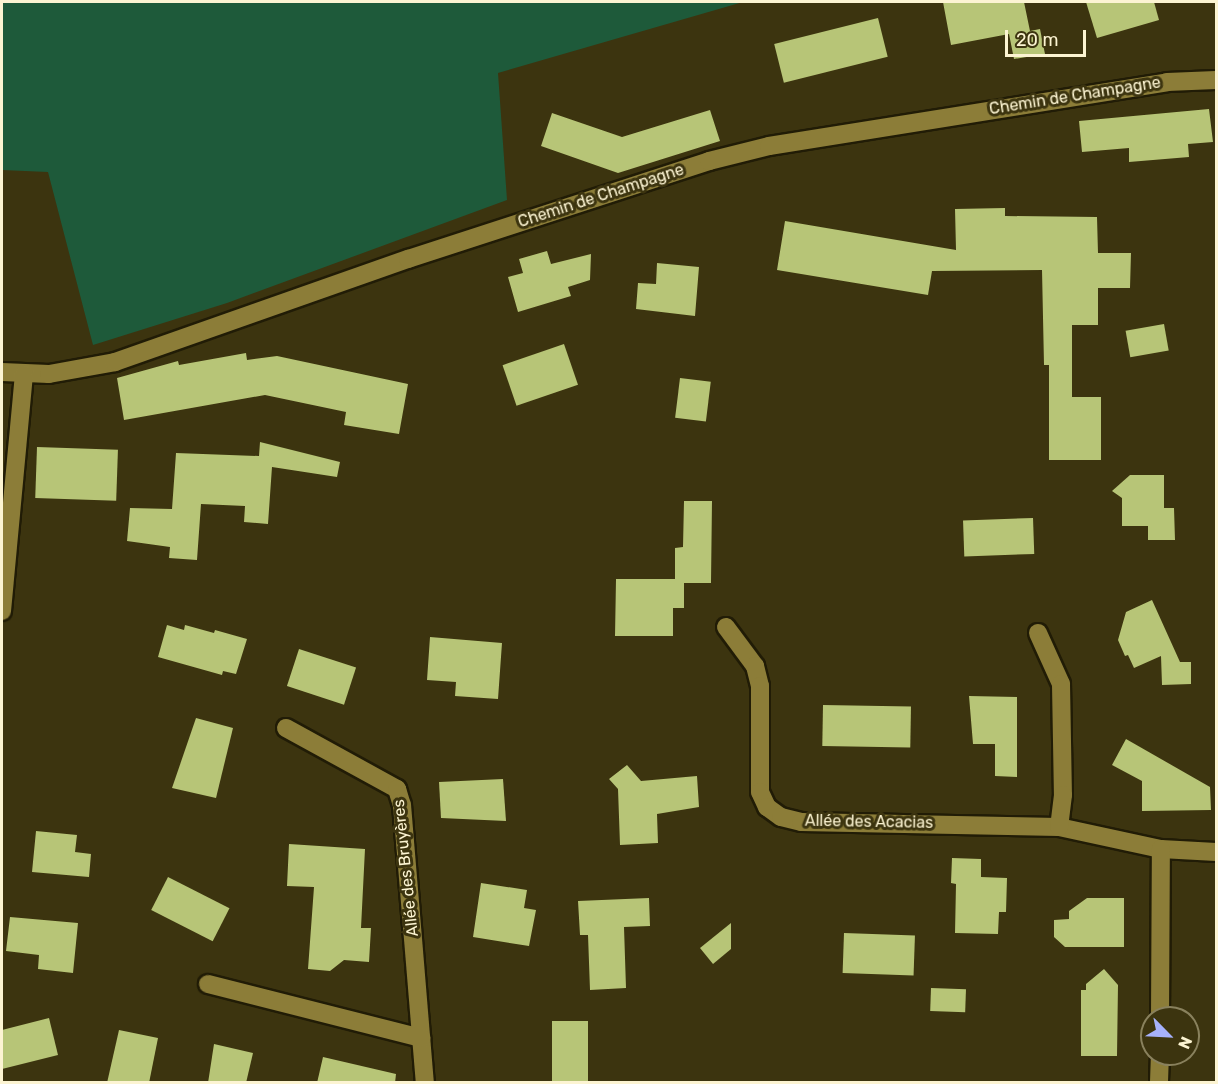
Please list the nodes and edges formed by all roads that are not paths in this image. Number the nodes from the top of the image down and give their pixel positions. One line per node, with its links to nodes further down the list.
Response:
1 (1216, 80): 3 (street, Chemin de Champagne)
2 (2, 372): 3 (street, Chemin de Champagne)
3 (24, 374): 4 (street)
4 (2, 612)
5 (726, 627): 8 (street, Allée des Acacias)
6 (1038, 633): 8 (street)
7 (286, 728): 13 (street, Allée des Bruyères)
8 (1059, 827): 9 (street, Allée des Acacias)
9 (1161, 849): 10 (street, Allée des Acacias); 12 (street)
10 (1216, 852)
11 (208, 984): 13 (street)
12 (1160, 1006)
13 (421, 1038): 15 (street, Allée des Bruyères)
14 (1160, 1066): 16 (street)
15 (425, 1083)
16 (1159, 1083)

